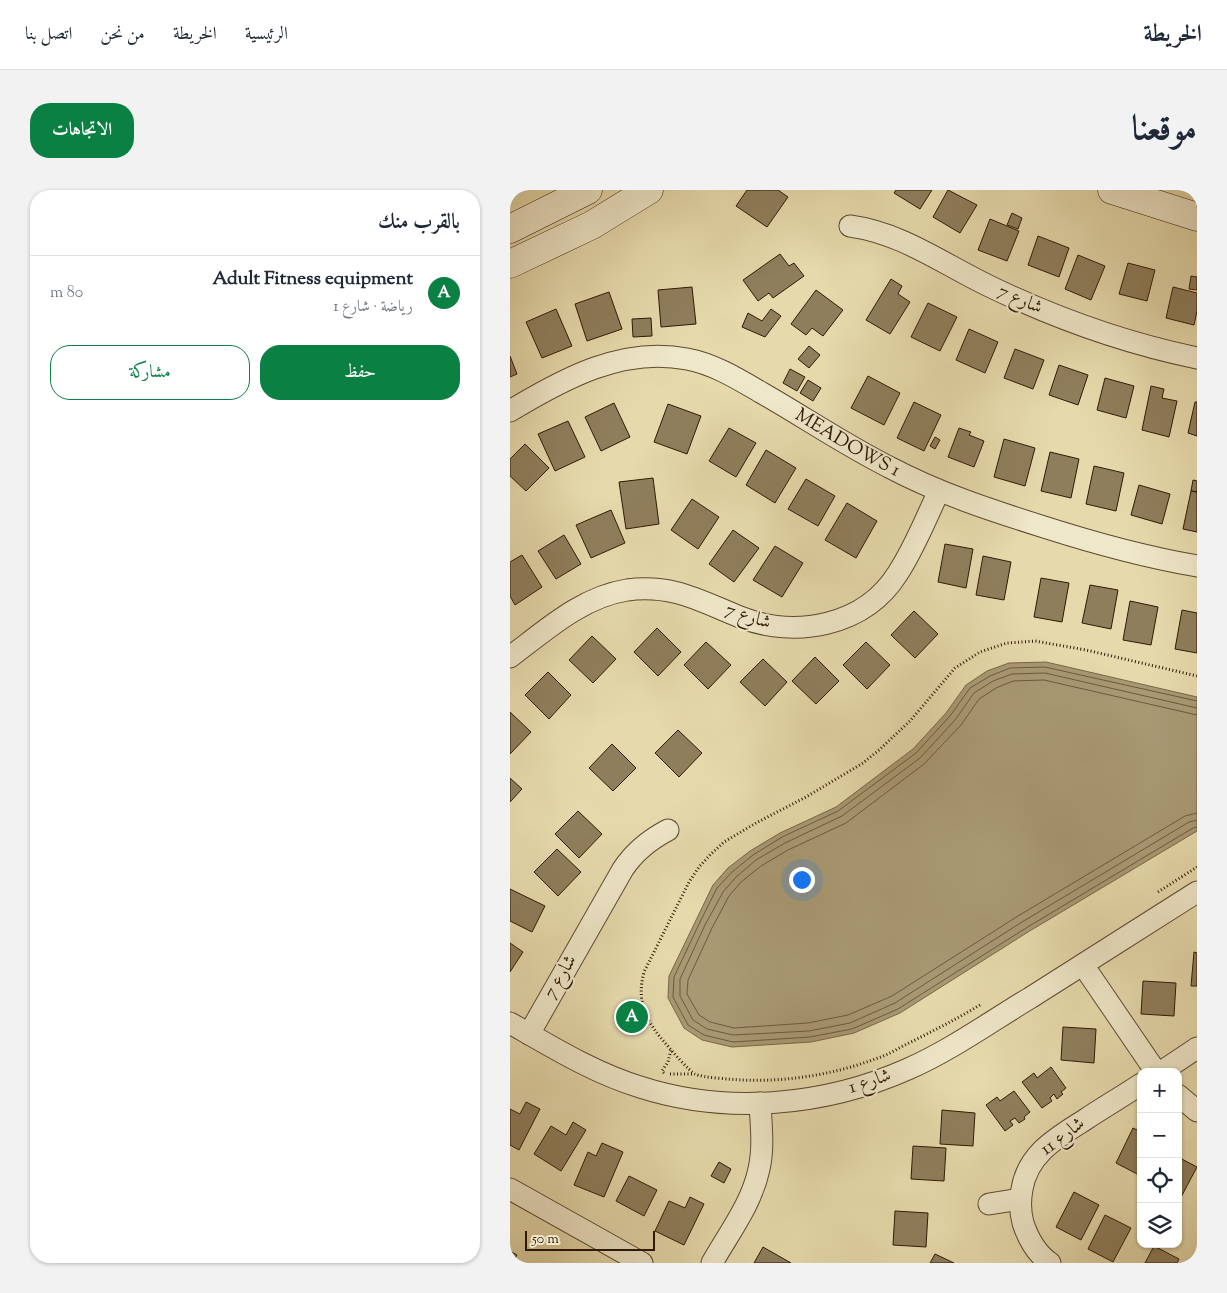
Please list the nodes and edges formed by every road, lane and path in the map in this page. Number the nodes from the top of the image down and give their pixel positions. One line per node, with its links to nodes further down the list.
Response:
1 (588, 190): 6 (main road)
2 (649, 190): 7 (main road)
3 (1112, 190): 4 (main road)
4 (1197, 217)
5 (850, 226): 8 (street, شارع 7)
6 (510, 229)
7 (510, 264)
8 (1197, 358)
9 (510, 411): 10 (street, MEADOWS 1)
10 (939, 491): 11 (street, MEADOWS 1); 12 (street, شارع 7)
11 (1197, 566)
12 (510, 657)
13 (1197, 676): 23 (path)
14 (668, 830): 21 (street, شارع 7)
15 (1197, 867): 17 (path)
16 (1197, 892): 18 (street, شارع 1)
17 (1152, 895)
18 (1083, 965): 24 (street); 29 (street, شارع 1)
19 (981, 1004): 26 (path)
20 (510, 1023): 21 (street, شارع 1)
21 (529, 1034): 29 (street, شارع 1)
22 (1197, 1048): 25 (street)
23 (671, 1050): 26 (path); 26 (path)
24 (1153, 1068)
25 (1167, 1068)
26 (695, 1074)
27 (1137, 1087): 32 (street, شارع 11)
28 (1182, 1098): 30 (street)
29 (760, 1103): 35 (street)
30 (1197, 1111)
31 (510, 1189): 34 (street)
32 (1020, 1199): 33 (street); 36 (street, شارع 11)
33 (989, 1204)
34 (642, 1263)
35 (712, 1263)
36 (1050, 1263)

